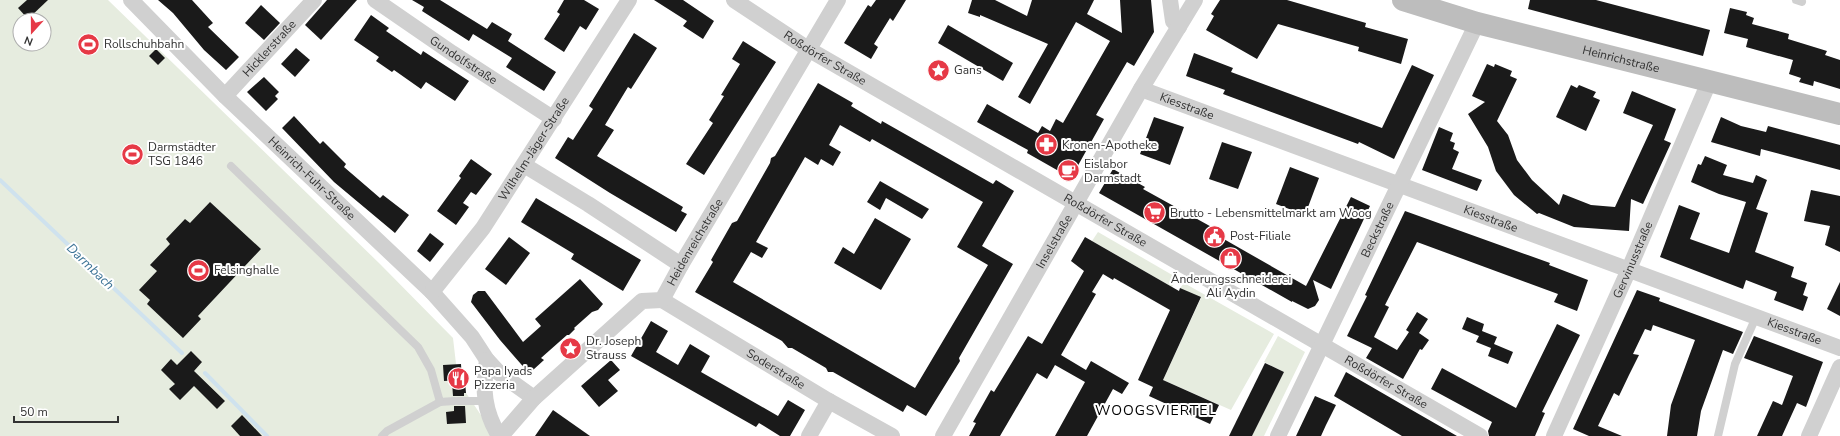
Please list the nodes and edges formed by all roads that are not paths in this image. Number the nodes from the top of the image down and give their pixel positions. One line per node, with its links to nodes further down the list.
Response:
1 (131, 0): 15 (street, Heinrich-Fuhr-Straße)
2 (314, 0): 15 (street, Hicklerstraße)
3 (375, 0): 17 (street, Gundolfstraße)
4 (629, 0): 17 (street, Wilhelm-Jäger-Straße)
5 (734, 0): 12 (street, Roßdörfer Straße)
6 (838, 0): 12 (street, Heidenreichstraße)
7 (1170, 0): 11 (street)
8 (1195, 0): 11 (street, Inselstraße)
9 (1402, 0): 10 (main road, Heinrichstraße)
10 (1477, 23): 13 (main road, Heinrichstraße); 20 (street, Beckstraße)
11 (1179, 27): 14 (street, Inselstraße)
12 (808, 49): 21 (street, Roßdörfer Straße); 22 (street, Heidenreichstraße)
13 (1709, 82): 16 (main road, Heinrichstraße); 23 (street, Gervinusstraße)
14 (1141, 89): 20 (street, Kiesstraße); 21 (street, Inselstraße)
15 (225, 96): 24 (street, Heinrich-Fuhr-Straße)
16 (1840, 114)
17 (554, 119): 18 (street, Wilhelm-Jäger-Straße)
18 (524, 165): 22 (street); 24 (street, Wilhelm-Jäger-Straße)
19 (231, 166): 34 (lane)
20 (1400, 186): 23 (street, Kiesstraße); 27 (street, Beckstraße)
21 (1076, 204): 27 (street, Roßdörfer Straße); 39 (street, Inselstraße)
22 (681, 265): 25 (street, Heidenreichstraße)
23 (1628, 269): 26 (street, Kiesstraße); 42 (street, Gervinusstraße)
24 (432, 292): 29 (street, Heinrich-Fuhr-Straße)
25 (662, 300): 31 (street, Heidenreichstraße); 33 (street, Soderstraße)
26 (1756, 317): 28 (street, Kiesstraße); 43 (lane)
27 (1322, 346): 40 (street, Beckstraße); 41 (street, Roßdörfer Straße)
28 (1840, 348)
29 (487, 360): 31 (street, Heinrich-Fuhr-Straße); 32 (street)
30 (1840, 367): 44 (street)
31 (534, 398): 36 (street, Heidenreichstraße)
32 (485, 401): 34 (lane); 36 (street)
33 (829, 401): 37 (street); 38 (street, Soderstraße)
34 (440, 402): 35 (lane)
35 (382, 436)
36 (500, 436)
37 (809, 436)
38 (892, 436)
39 (943, 436)
40 (1278, 436)
41 (1480, 436)
42 (1554, 436)
43 (1718, 436)
44 (1808, 436)

